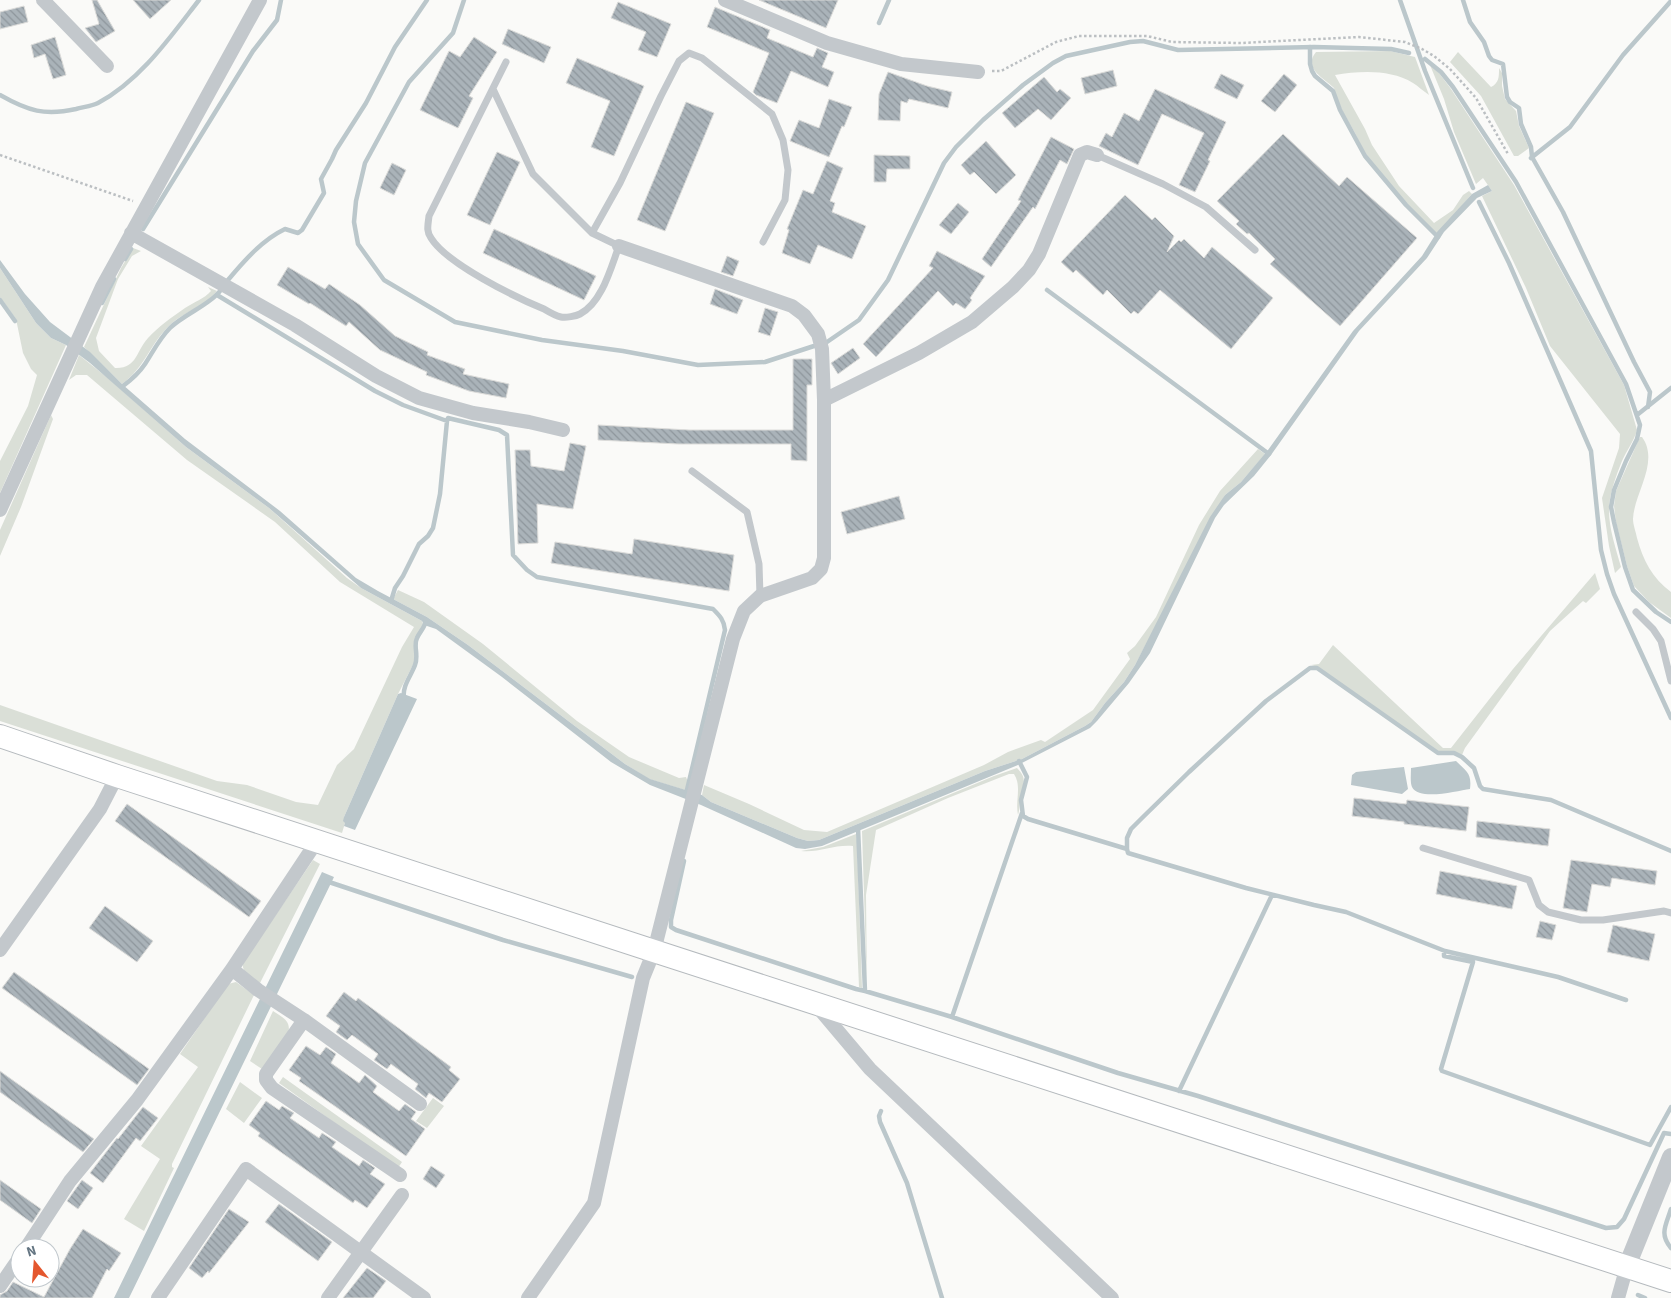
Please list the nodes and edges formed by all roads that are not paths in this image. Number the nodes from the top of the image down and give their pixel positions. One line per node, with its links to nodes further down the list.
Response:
1 (43, 0): 5 (street)
2 (260, 0): 9 (street)
3 (725, 0): 6 (street)
4 (506, 62): 7 (lane)
5 (107, 66)
6 (978, 72)
7 (493, 89): 10 (lane); 12 (lane)
8 (1097, 155): 13 (lane); 14 (street)
9 (131, 233): 15 (street); 17 (street)
10 (592, 233): 11 (lane); 12 (lane)
11 (763, 242)
12 (619, 246): 14 (street)
13 (1255, 250)
14 (824, 400): 18 (street)
15 (563, 430)
16 (692, 470): 18 (lane)
17 (0, 510)
18 (760, 596): 27 (street)
19 (1636, 612): 20 (lane)
20 (1671, 681)
21 (0, 736): 22 (main road)
22 (117, 776): 23 (main road); 26 (street)
23 (317, 841): 27 (main road); 28 (street)
24 (1424, 848): 25 (lane)
25 (1671, 913)
26 (0, 950)
27 (654, 951): 29 (main road); 44 (street)
28 (232, 969): 30 (street); 35 (street)
29 (814, 1003): 37 (main road); 45 (street)
30 (304, 1020): 31 (street); 33 (street)
31 (420, 1104)
32 (1671, 1157): 37 (street)
33 (400, 1174)
34 (402, 1195): 36 (street)
35 (33, 1238)
36 (361, 1252): 41 (street); 42 (street); 43 (street)
37 (1627, 1266): 39 (main road); 46 (street)
38 (10, 1272): 40 (street)
39 (1671, 1281)
40 (0, 1286)
41 (158, 1298)
42 (328, 1298)
43 (424, 1298)
44 (528, 1298)
45 (1112, 1298)
46 (1618, 1298)

